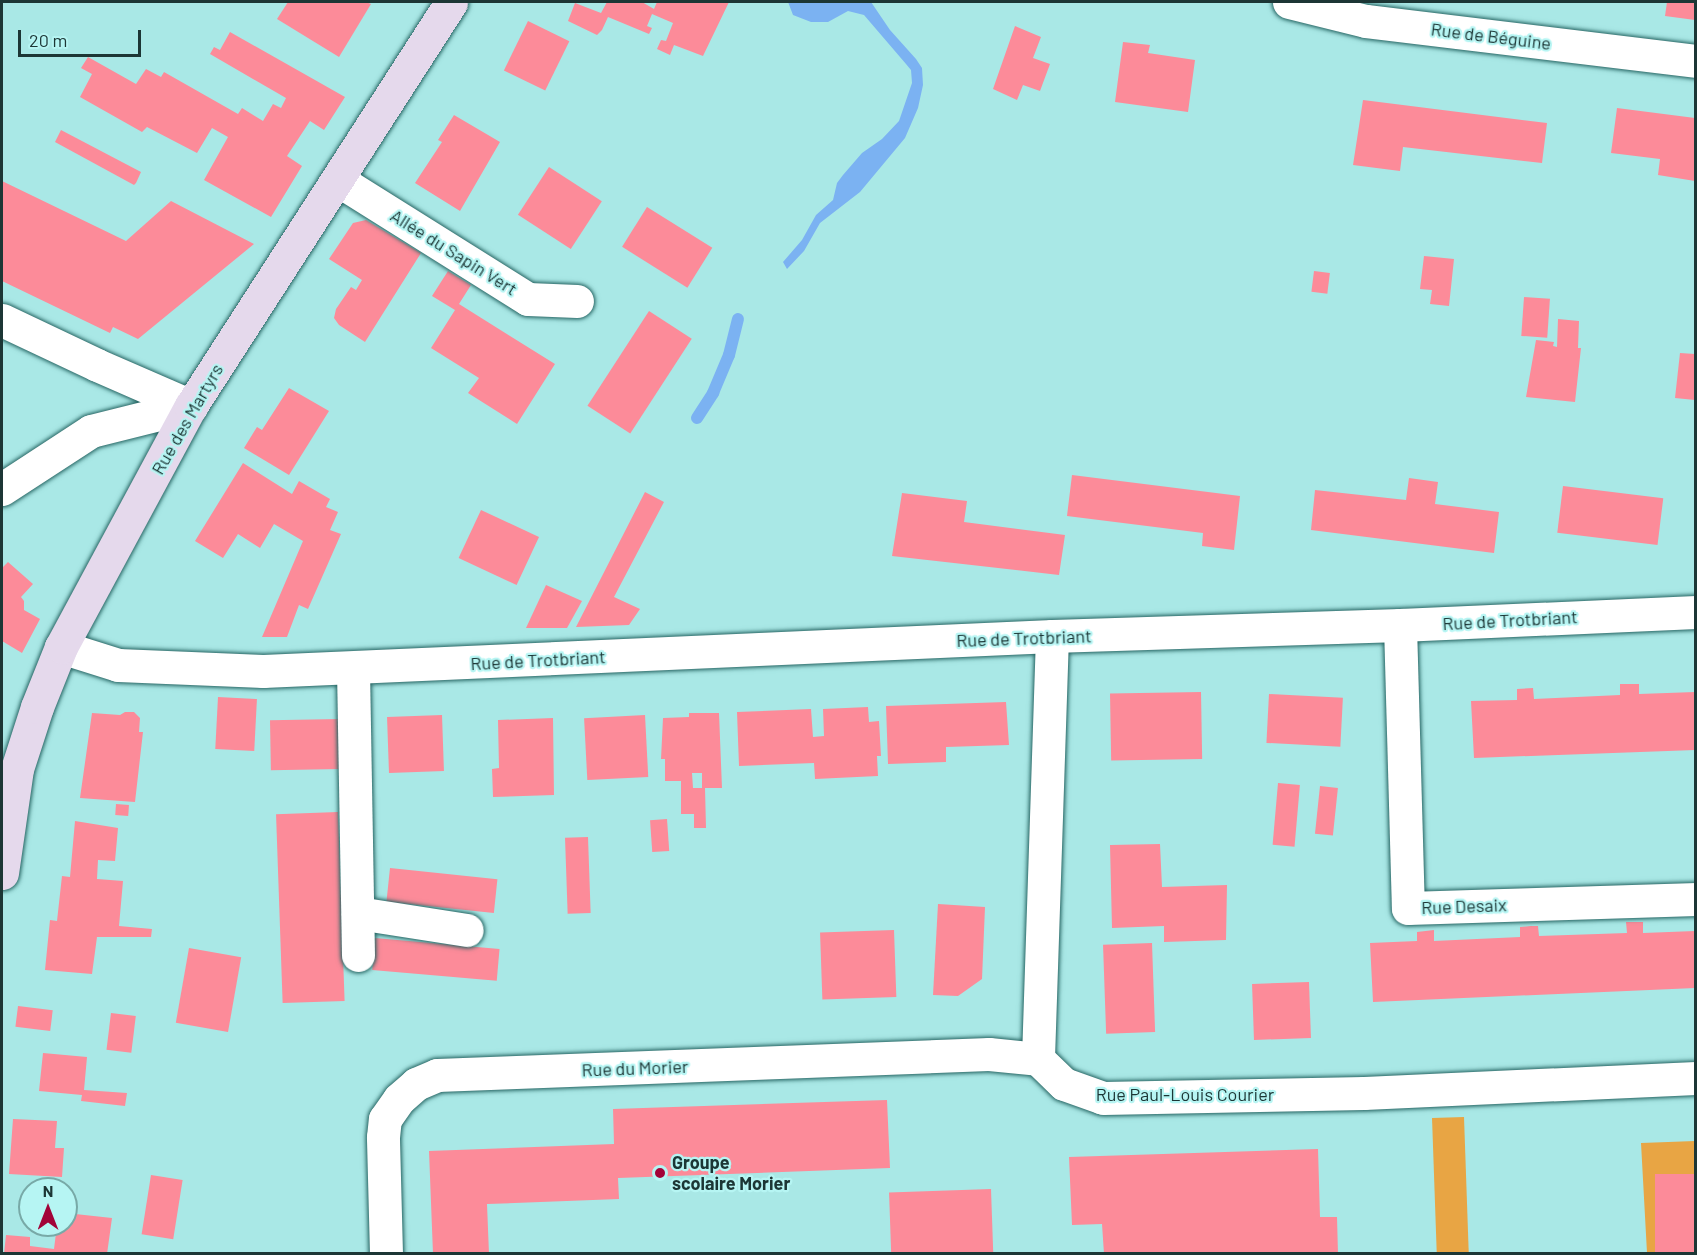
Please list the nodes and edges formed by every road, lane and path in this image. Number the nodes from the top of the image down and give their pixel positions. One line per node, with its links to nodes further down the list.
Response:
1 (451, 2): 4 (main road, Rue des Martyrs)
2 (1289, 2): 3 (street, Rue de Béguine)
3 (1695, 61)
4 (338, 180): 5 (street, Allée du Sapin Vert); 7 (main road, Rue des Martyrs)
5 (577, 301)
6 (2, 320): 7 (street)
7 (191, 405): 8 (street); 12 (main road, Rue des Martyrs)
8 (2, 489)
9 (1695, 612): 10 (street, Rue de Trotbriant)
10 (1400, 625): 11 (street, Rue de Trotbriant); 15 (street, Rue Desaix)
11 (1052, 636): 13 (street, Rue de Trotbriant); 19 (street)
12 (61, 647): 13 (street, Rue de Trotbriant); 14 (main road, Rue des Martyrs)
13 (352, 669): 16 (street)
14 (2, 873)
15 (1695, 899)
16 (358, 913): 17 (street); 18 (street)
17 (467, 930)
18 (358, 955)
19 (1038, 1059): 20 (street, Rue Paul-Louis Courier); 21 (street, Rue du Morier)
20 (1695, 1078)
21 (386, 1254)

